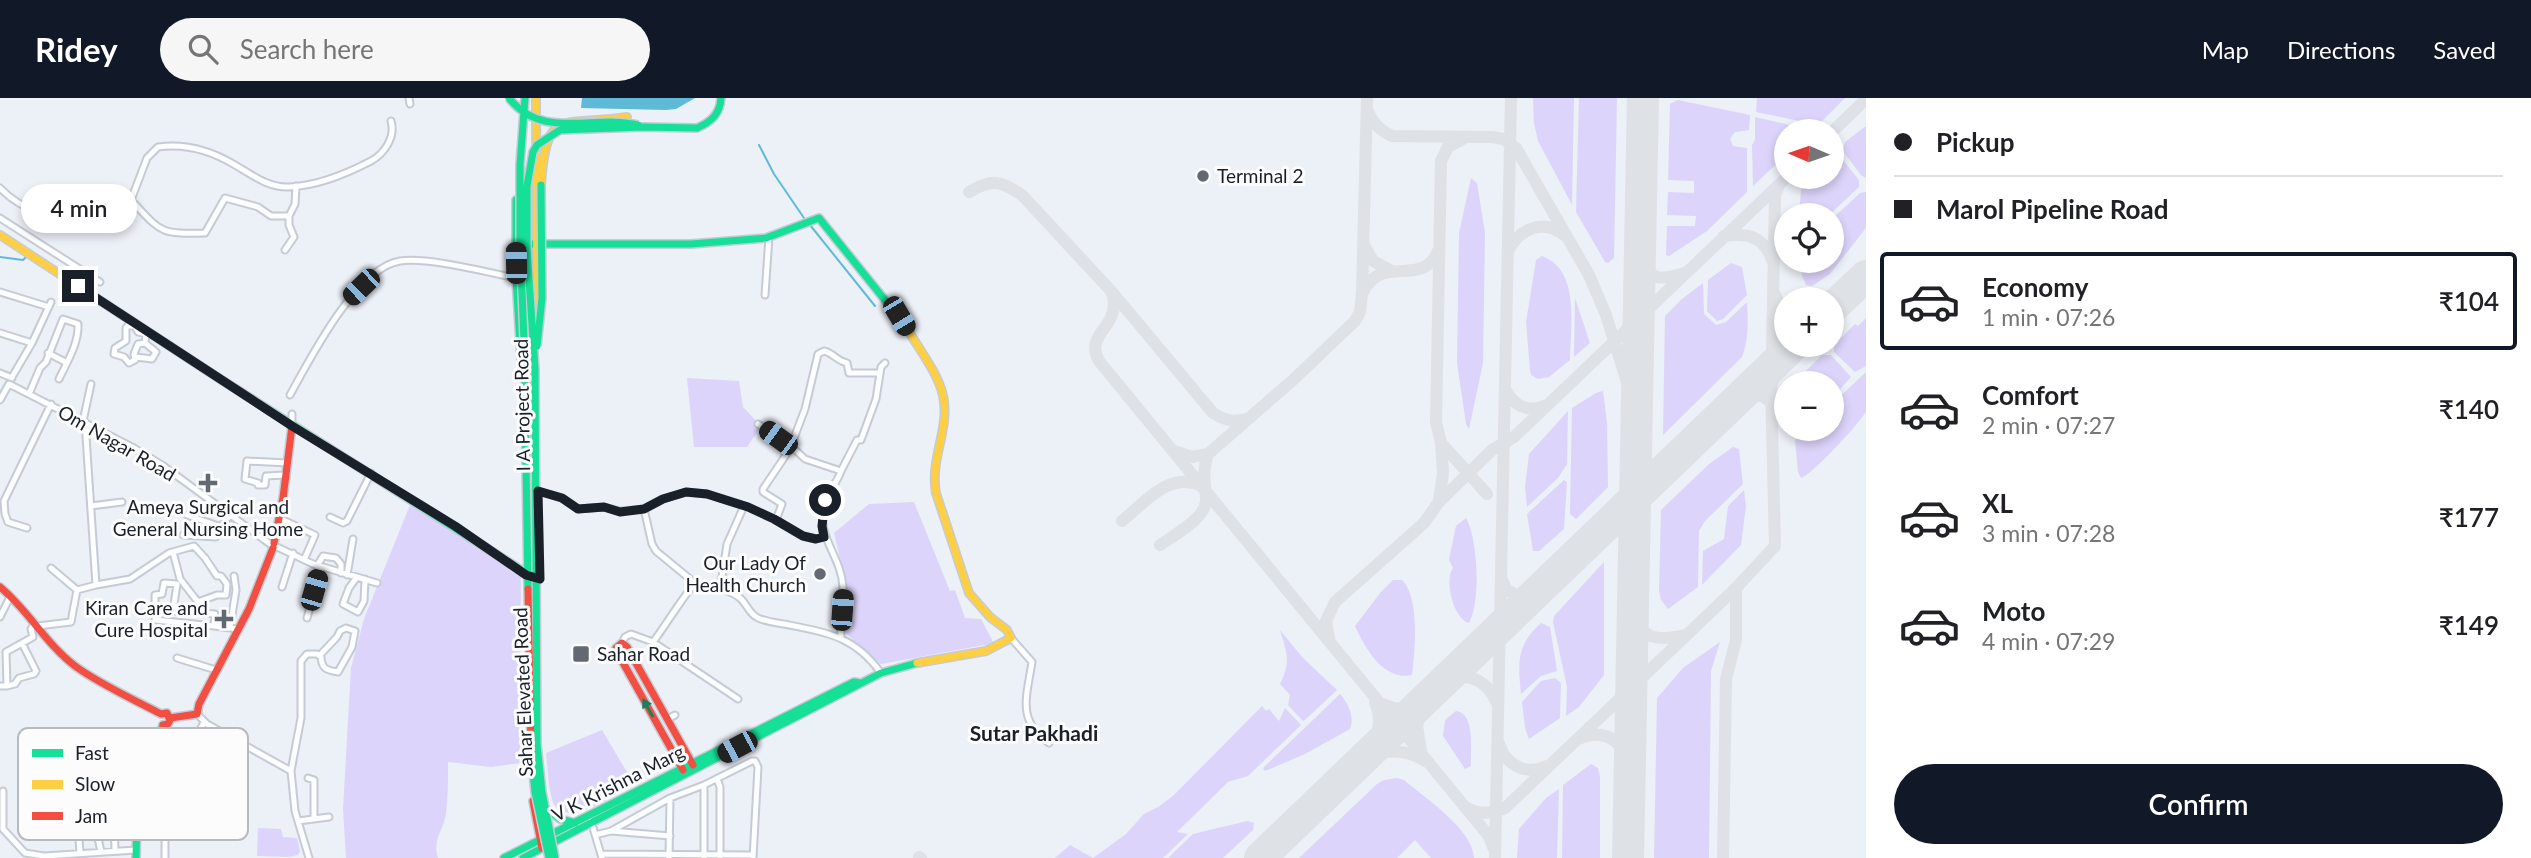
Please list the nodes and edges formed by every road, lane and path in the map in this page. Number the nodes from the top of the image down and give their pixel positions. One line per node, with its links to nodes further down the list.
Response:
1 (509, 98): 7 (main road, bridge)
2 (536, 98): 16 (main road, I A Project Road)
3 (721, 98): 7 (main road, Sahar Elevated Road, bridge)
4 (524, 100): 15 (main road); 149 (main road, Sahar Elevated Road, bridge)
5 (627, 117): 30 (main road, bridge)
6 (391, 121): 8 (street)
7 (642, 127): 30 (main road, Sahar Elevated Road, bridge)
8 (296, 186): 10 (street); 11 (street)
9 (0, 188): 10 (street)
10 (131, 200): 11 (street)
11 (289, 216): 17 (street)
12 (0, 218): 19 (street)
13 (0, 235): 22 (main road)
14 (769, 237): 16 (main road); 21 (street); 91 (main road)
15 (516, 244): 16 (main road); 18 (main road)
16 (536, 245): 50 (main road, I A Project Road)
17 (285, 250)
18 (516, 278): 38 (street); 72 (main road)
19 (100, 282)
20 (0, 292): 25 (street)
21 (765, 295)
22 (131, 323): 24 (main road); 27 (street)
23 (0, 333): 25 (street)
24 (148, 338): 27 (street); 27 (street); 44 (main road)
25 (32, 343): 33 (street)
26 (48, 353): 28 (street); 28 (street); 37 (street)
27 (136, 357)
28 (67, 363): 34 (street)
29 (885, 363): 32 (street)
30 (535, 369): 150 (main road, Sahar Elevated Road, bridge)
31 (0, 373): 33 (street)
32 (879, 373): 45 (street); 47 (street)
33 (12, 377): 35 (street)
34 (59, 379)
35 (9, 384): 37 (street, Om Nagar Road); 39 (street)
36 (91, 384): 42 (street)
37 (29, 394): 40 (street, Om Nagar Road)
38 (290, 396)
39 (1, 397)
40 (51, 404): 42 (street, Om Nagar Road); 61 (street)
41 (292, 414): 44 (street)
42 (84, 422): 52 (street); 56 (street, Om Nagar Road)
43 (758, 424): 45 (street)
44 (292, 426): 46 (main road); 48 (main road)
45 (792, 446): 47 (street); 59 (street)
46 (288, 463): 49 (main road); 49 (street)
47 (841, 471): 63 (street)
48 (370, 473): 58 (street); 72 (main road)
49 (285, 475): 57 (main road)
50 (538, 491): 54 (street); 76 (main road, I A Project Road)
51 (121, 502): 52 (street)
52 (91, 506): 78 (street)
53 (744, 506): 54 (street); 59 (street); 82 (street)
54 (644, 509): 79 (street)
55 (187, 515): 60 (street)
56 (230, 516): 60 (street); 65 (street, Om Nagar Road)
57 (279, 517): 65 (main road); 68 (street)
58 (330, 517)
59 (776, 520): 63 (street)
60 (221, 527): 62 (street)
61 (27, 528)
62 (183, 536)
63 (824, 537): 90 (street)
64 (353, 539): 71 (street)
65 (273, 545): 67 (street, Om Nagar Road); 89 (main road)
66 (173, 552): 66 (street); 78 (street)
67 (293, 553): 68 (street, Om Nagar Road); 80 (street)
68 (304, 560): 69 (street, Om Nagar Road)
69 (319, 566): 71 (street, Om Nagar Road); 71 (street); 86 (street)
70 (51, 568): 83 (street)
71 (344, 574): 74 (street)
72 (526, 575): 76 (main road); 124 (main road)
73 (234, 576): 89 (street)
74 (357, 577): 75 (street); 75 (street)
75 (365, 579): 77 (street)
76 (540, 579): 118 (main road, I A Project Road)
77 (377, 583)
78 (96, 585): 83 (street)
79 (694, 586): 82 (street); 92 (street)
80 (282, 587)
81 (0, 589): 84 (main road); 87 (main road)
82 (717, 589): 90 (street)
83 (77, 590): 87 (street)
84 (9, 599): 85 (street); 87 (main road)
85 (0, 617)
86 (307, 618)
87 (36, 626): 93 (street); 102 (main road)
88 (214, 626): 88 (street); 89 (street)
89 (234, 629): 97 (main road)
90 (841, 636): 98 (street)
91 (1011, 638): 98 (main road, V K Krishna Marg); 107 (street)
92 (653, 642): 94 (street); 100 (street)
93 (22, 643): 99 (street); 99 (street)
94 (622, 643): 109 (main road); 111 (main road, one-way to 94)
95 (320, 655): 95 (street); 110 (street)
96 (177, 658): 97 (street)
97 (216, 670): 101 (main road)
98 (881, 673): 109 (main road, V K Krishna Marg)
99 (3, 686)
100 (738, 699)
101 (197, 715): 102 (main road); 103 (street)
102 (161, 719): 104 (main road)
103 (204, 722): 105 (street); 106 (street)
104 (159, 728)
105 (201, 728)
106 (214, 728)
107 (1049, 743)
108 (248, 747): 110 (street)
109 (693, 765): 111 (main road, V K Krishna Marg)
110 (291, 771): 121 (street)
111 (683, 771): 114 (main road, V K Krishna Marg); 123 (main road, V K Krishna Marg)
112 (308, 778): 120 (street)
113 (716, 779): 115 (street); 143 (street); 144 (street)
114 (662, 785): 117 (street); 122 (main road, V K Krishna Marg)
115 (704, 785): 117 (street); 142 (street)
116 (4, 791): 125 (street)
117 (668, 799): 126 (street); 128 (street)
118 (548, 811): 123 (main road); 129 (main road, I A Project Road)
119 (329, 817): 120 (street)
120 (314, 819): 121 (street)
121 (298, 821): 146 (street)
122 (592, 821): 127 (street); 129 (main road, V K Krishna Marg)
123 (575, 823): 129 (main road, V K Krishna Marg)
124 (537, 825): 133 (main road); 134 (main road)
125 (2, 830): 140 (street)
126 (611, 831): 127 (street); 128 (street)
127 (595, 835): 139 (street)
128 (670, 836): 141 (street)
129 (555, 837): 133 (main road, V K Krishna Marg)
130 (79, 840): 136 (street)
131 (115, 840): 135 (street)
132 (165, 840): 145 (street)
133 (541, 844): 134 (main road, V K Krishna Marg); 148 (main road, V K Krishna Marg)
134 (530, 845): 147 (main road, V K Krishna Marg)
135 (115, 851): 137 (street); 138 (street)
136 (80, 853): 137 (street); 140 (street)
137 (96, 854)
138 (136, 854)
139 (601, 856): 141 (street)
140 (44, 857)
141 (670, 857): 142 (street)
142 (704, 857): 143 (street)
143 (720, 857): 144 (street)
144 (753, 857)
145 (165, 858)
146 (309, 858)
147 (503, 858)
148 (523, 858)
149 (549, 858)
150 (555, 858)

